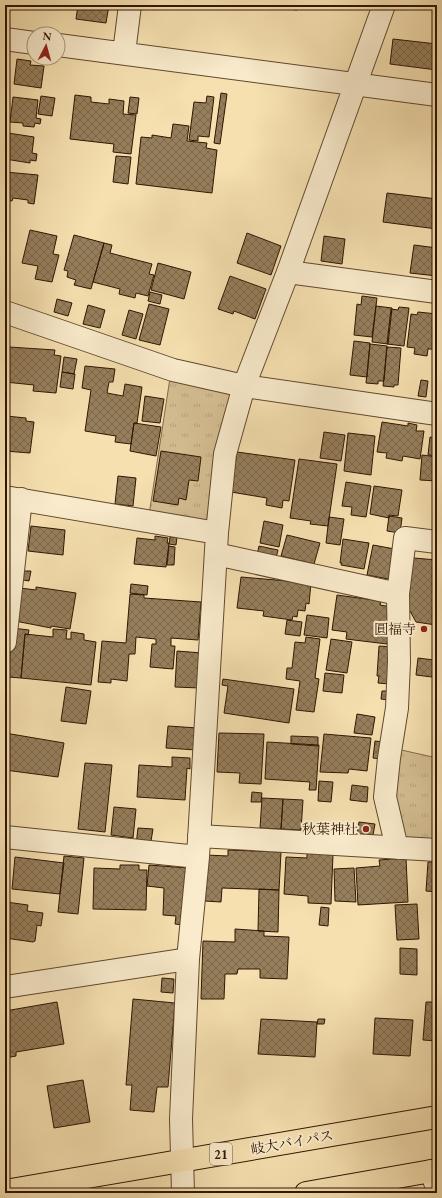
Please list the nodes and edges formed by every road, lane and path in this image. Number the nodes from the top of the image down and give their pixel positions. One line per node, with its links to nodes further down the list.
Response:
1 (130, 5): 6 (street)
2 (384, 5): 7 (street)
3 (5, 39): 4 (street)
4 (26, 41)
5 (66, 47): 6 (street)
6 (124, 54): 7 (street)
7 (355, 84): 8 (street); 9 (street)
8 (437, 95)
9 (288, 272): 10 (street); 12 (street)
10 (437, 292)
11 (5, 312): 12 (street)
12 (244, 386): 13 (street); 16 (street)
13 (437, 414)
14 (13, 498): 16 (street); 18 (street)
15 (437, 542): 17 (street)
16 (217, 543): 17 (street); 20 (street)
17 (398, 594): 21 (street)
18 (5, 642)
19 (5, 837): 20 (street)
20 (198, 846): 21 (street); 23 (street)
21 (398, 848): 22 (street)
22 (437, 850)
23 (188, 959): 24 (street); 26 (street)
24 (5, 987)
25 (437, 1117): 26 (highway, 岐大バイパス / 21)
26 (183, 1160): 28 (highway, 岐大バイパス / 21); 29 (street)
27 (435, 1176): 30 (highway)
28 (5, 1191)
29 (183, 1193)
30 (306, 1193)

